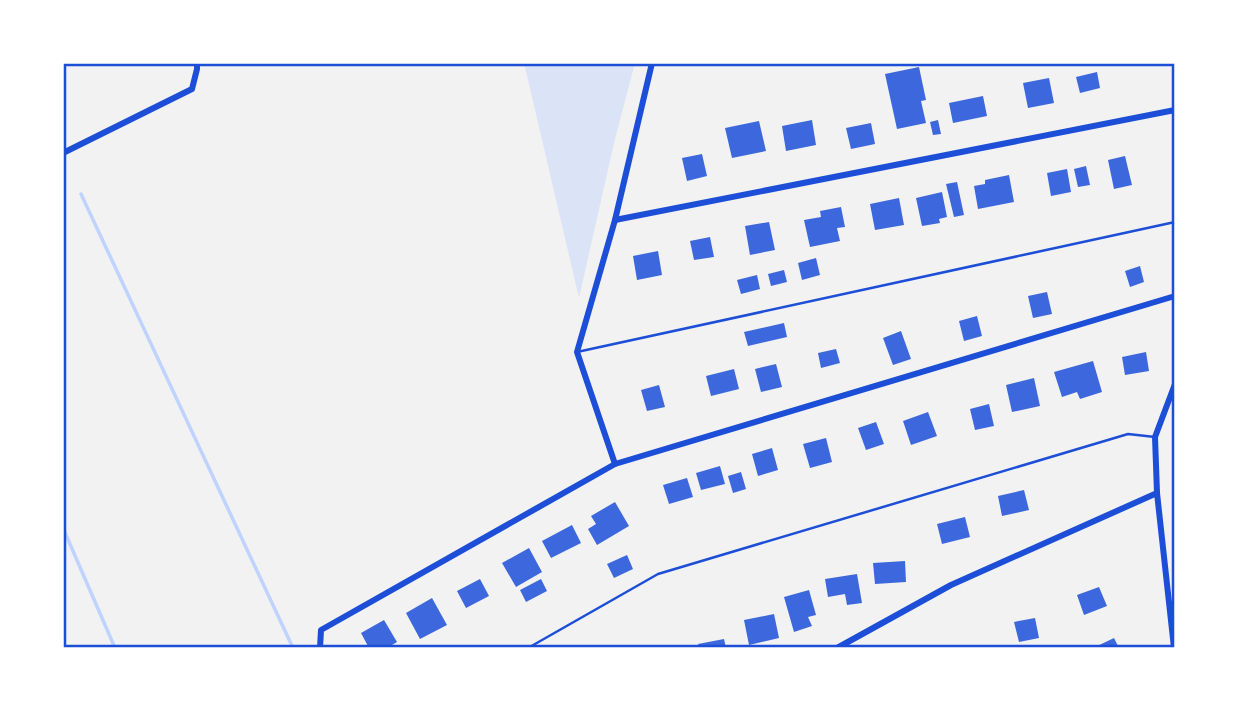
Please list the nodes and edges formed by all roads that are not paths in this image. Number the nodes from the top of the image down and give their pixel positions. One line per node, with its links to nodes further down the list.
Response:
1 (197, 63): 4 (street)
2 (652, 63): 5 (street)
3 (1175, 110): 5 (street)
4 (63, 153)
5 (615, 220): 8 (street)
6 (1175, 222): 8 (lane)
7 (1175, 296): 11 (street)
8 (577, 352): 11 (street)
9 (1175, 384): 10 (street)
10 (1155, 437): 12 (street); 14 (lane)
11 (615, 464): 13 (street)
12 (1157, 494): 15 (street); 16 (street)
13 (320, 648)
14 (528, 648)
15 (837, 648)
16 (1174, 648)

